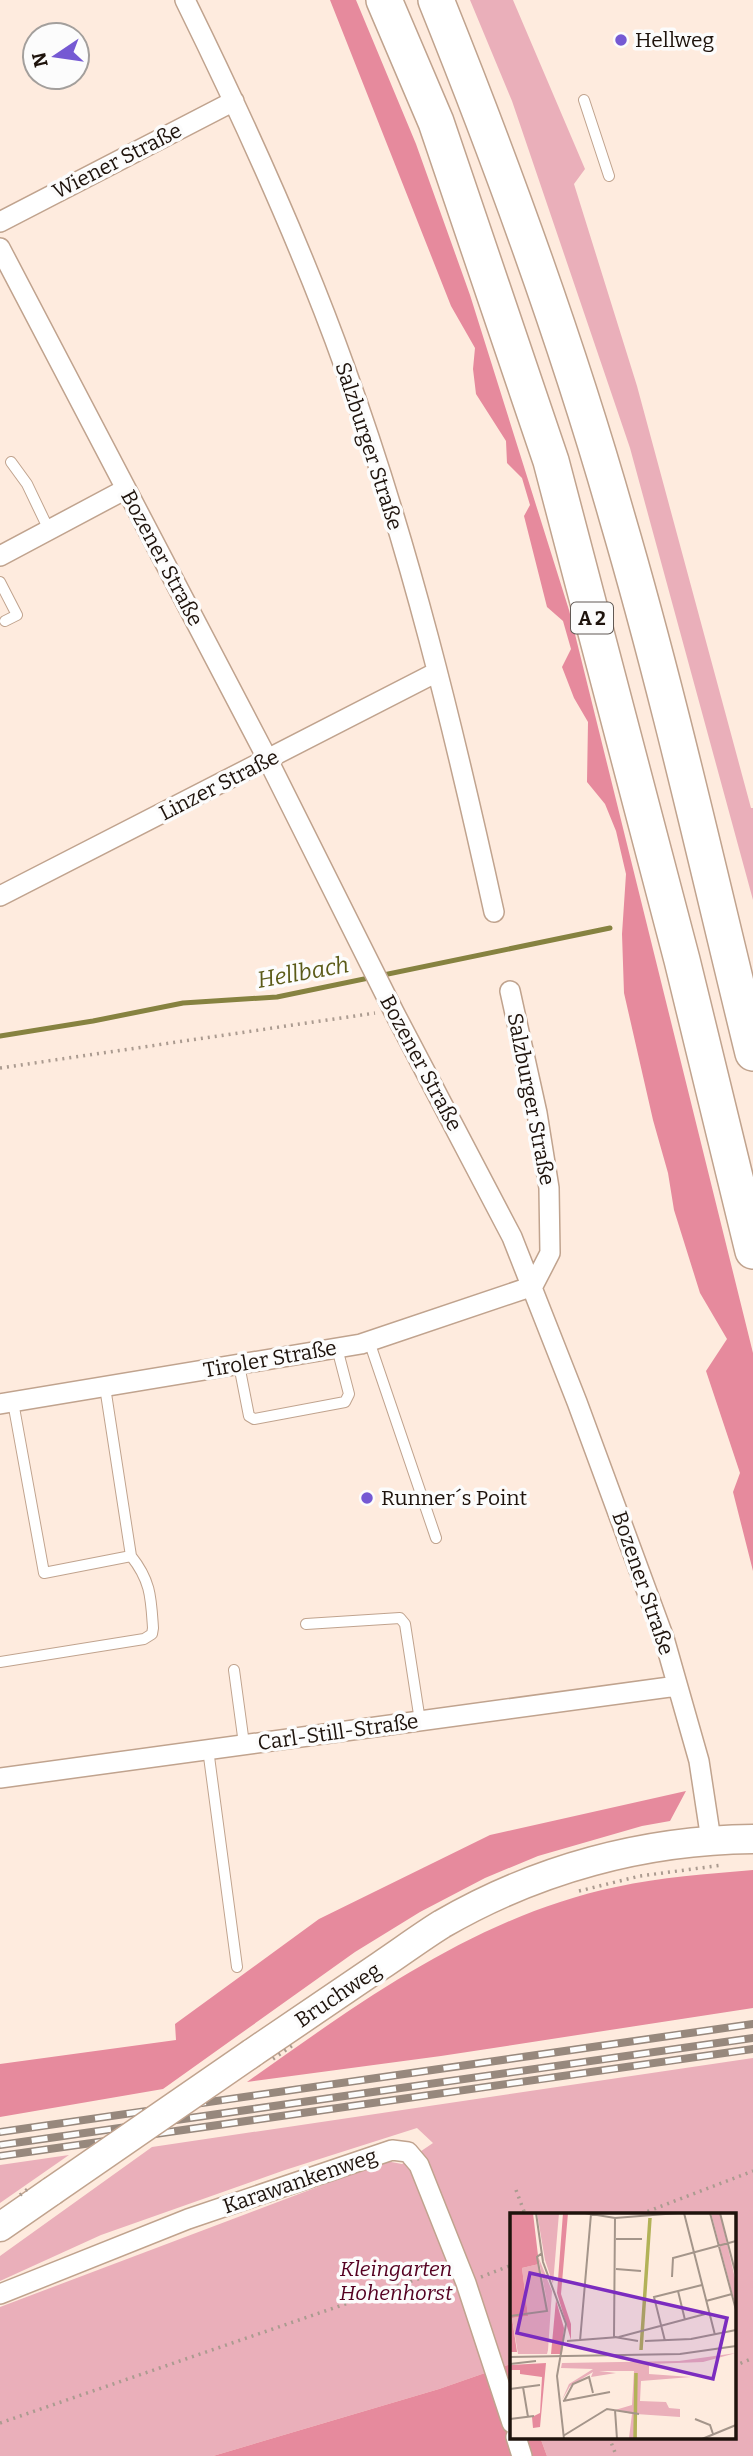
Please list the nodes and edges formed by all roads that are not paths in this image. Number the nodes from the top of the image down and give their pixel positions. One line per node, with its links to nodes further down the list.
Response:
1 (186, 0): 5 (street, Salzburger Straße)
2 (384, 0): 21 (highway, A 2)
3 (436, 0): 20 (highway, A 2)
4 (584, 100): 6 (lane)
5 (234, 101): 7 (street, Wiener Straße); 15 (street, Salzburger Straße)
6 (609, 176)
7 (0, 222)
8 (0, 248): 10 (street, Bozener Straße)
9 (11, 462): 11 (lane)
10 (126, 489): 11 (street); 16 (street, Bozener Straße)
11 (49, 530): 12 (street)
12 (0, 556)
13 (0, 582): 14 (lane)
14 (5, 621)
15 (437, 673): 16 (street, Linzer Straße); 18 (street, Salzburger Straße)
16 (268, 760): 17 (street, Linzer Straße); 22 (street, Bozener Straße)
17 (0, 896)
18 (494, 912)
19 (510, 991): 22 (street, Salzburger Straße)
20 (753, 1053)
21 (753, 1251)
22 (533, 1286): 23 (street, Tiroler Straße); 33 (street, Bozener Straße)
23 (369, 1341): 24 (street, Tiroler Straße); 28 (lane)
24 (337, 1348): 25 (street, Tiroler Straße); 25 (lane)
25 (239, 1365): 26 (street, Tiroler Straße)
26 (105, 1387): 27 (street, Tiroler Straße); 29 (lane)
27 (6, 1403): 29 (lane)
28 (436, 1538)
29 (131, 1556): 31 (lane)
30 (306, 1624): 34 (lane)
31 (0, 1662)
32 (234, 1670): 35 (lane)
33 (677, 1686): 34 (street, Carl-Still-Straße); 39 (street, Bozener Straße)
34 (420, 1721): 35 (street, Carl-Still-Straße)
35 (244, 1745): 36 (street, Carl-Still-Straße)
36 (208, 1749): 37 (street, Carl-Still-Straße); 40 (lane)
37 (0, 1778)
38 (753, 1839): 39 (street, Bruchweg)
39 (711, 1840): 41 (street, Bruchweg, bridge)
40 (237, 1966)
41 (0, 2227)
42 (0, 2294): 43 (street, Karawankenweg)
43 (510, 2417)
44 (516, 2438): 45 (street)
45 (522, 2456)

